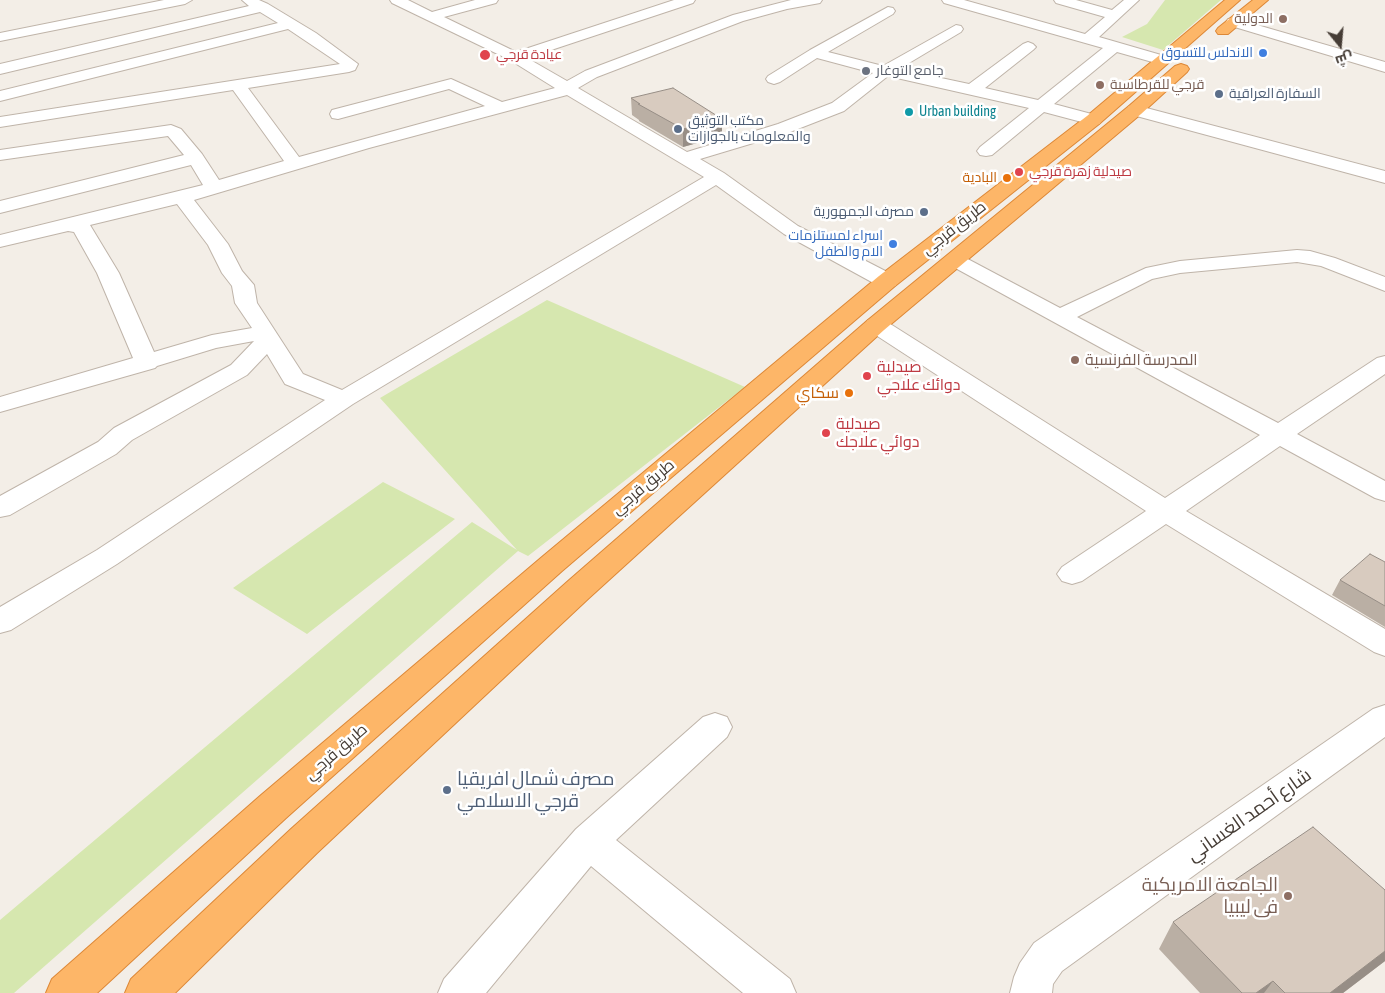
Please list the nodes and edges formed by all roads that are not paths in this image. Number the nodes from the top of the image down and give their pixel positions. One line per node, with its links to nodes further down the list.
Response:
1 (185, 0): 18 (street)
2 (249, 0): 11 (street)
3 (397, 0): 15 (street)
4 (491, 0): 15 (street)
5 (688, 0): 27 (street)
6 (814, 0): 36 (street)
7 (949, 0): 21 (street)
8 (1061, 0): 14 (street)
9 (1132, 0): 14 (street)
10 (1262, 0): 13 (highway, طريق قرجي)
11 (262, 7): 16 (street); 26 (street)
12 (888, 11): 25 (street)
13 (1233, 11): 28 (highway, طريق قرجي); 29 (street); 42 (highway, طريق قرجي)
14 (1114, 15): 21 (street)
15 (432, 16): 27 (street)
16 (289, 24): 19 (street); 33 (street)
17 (956, 29): 31 (street)
18 (30, 30): 20 (street); 26 (street)
19 (311, 36): 22 (street); 32 (street)
20 (0, 37)
21 (1090, 38): 23 (street)
22 (292, 41)
23 (1115, 46): 28 (street); 40 (street)
24 (1028, 47): 37 (street)
25 (815, 53): 31 (street); 34 (street)
26 (60, 56): 30 (street); 33 (street)
27 (515, 57): 36 (street)
28 (1163, 60): 44 (highway, طريق قرجي)
29 (1385, 67)
30 (0, 69)
31 (886, 72): 37 (street); 51 (street)
32 (315, 74): 35 (street); 43 (street)
33 (72, 77): 38 (street); 39 (street)
34 (774, 79)
35 (238, 86): 39 (street); 52 (street)
36 (568, 88): 41 (street); 51 (street)
37 (972, 90): 40 (street)
38 (0, 96)
39 (118, 104): 45 (street)
40 (1041, 106): 44 (street); 48 (street)
41 (502, 108): 43 (street); 46 (street)
42 (1135, 110): 55 (street); 61 (highway, طريق قرجي)
43 (338, 114): 46 (street)
44 (1094, 120): 62 (highway, طريق قرجي)
45 (0, 122)
46 (363, 144): 52 (street)
47 (68, 145): 49 (street); 50 (street); 53 (street)
48 (986, 151)
49 (0, 155)
50 (196, 158): 53 (street); 56 (street)
51 (686, 158): 54 (street)
52 (295, 164): 56 (street)
53 (87, 170): 58 (street)
54 (717, 177): 62 (street); 69 (street)
55 (1385, 177)
56 (214, 188): 57 (street)
57 (182, 197): 59 (street); 66 (street)
58 (1, 202)
59 (66, 224): 60 (street); 67 (street)
60 (0, 240)
61 (955, 260): 64 (street); 65 (highway, طريق قرجي)
62 (887, 281): 81 (highway, طريق قرجي)
63 (1385, 285): 64 (street)
64 (1062, 316): 71 (street)
65 (876, 325): 74 (street); 82 (highway, طريق قرجي)
66 (268, 335): 67 (street); 69 (street); 73 (street)
67 (147, 362): 70 (street)
68 (1385, 363): 71 (street)
69 (344, 399): 76 (street)
70 (0, 405)
71 (1279, 435): 72 (street); 74 (street)
72 (1385, 492)
73 (0, 508)
74 (1164, 510): 75 (street); 77 (street)
75 (1072, 574)
76 (0, 622)
77 (1385, 644)
78 (1385, 720): 85 (street, شارع أحمد الغساني)
79 (715, 727): 80 (street)
80 (589, 841): 83 (street); 84 (street)
81 (68, 993)
82 (146, 993)
83 (459, 993)
84 (775, 993)
85 (1031, 993)

